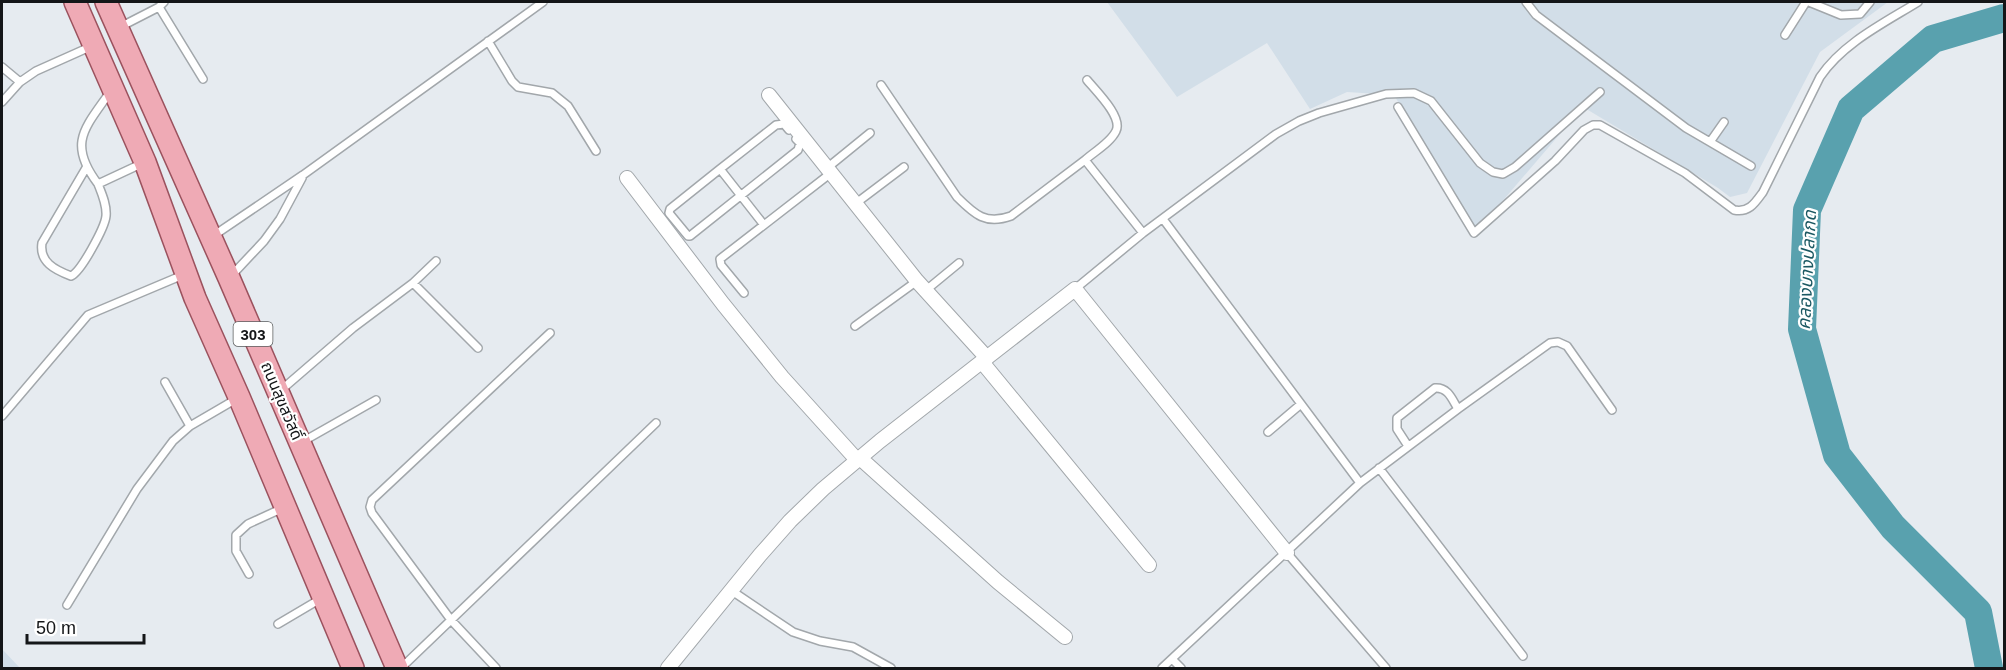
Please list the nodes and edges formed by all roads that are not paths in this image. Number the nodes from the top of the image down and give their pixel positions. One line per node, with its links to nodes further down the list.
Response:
1 (75, 2): 12 (main road, 303)
2 (106, 2): 9 (main road, ถนนสุขสวัสดิ์ / 303)
3 (543, 2): 11 (lane)
4 (1526, 2): 25 (lane)
5 (1807, 2): 6 (lane); 10 (lane)
6 (1869, 2)
7 (1918, 2): 22 (lane)
8 (161, 4): 9 (lane); 14 (lane)
9 (118, 28): 42 (main road, ถนนสุขสวัสดิ์ / 303)
10 (1785, 35)
11 (488, 41): 26 (lane); 34 (lane)
12 (94, 45): 16 (lane); 18 (main road, 303)
13 (2, 67): 16 (lane)
14 (203, 78)
15 (1087, 80): 27 (lane)
16 (20, 82): 21 (lane)
17 (881, 85): 27 (lane)
18 (112, 88): 28 (main road, 303); 31 (lane)
19 (1600, 92): 39 (lane)
20 (769, 95): 33 (street)
21 (2, 102)
22 (1398, 107)
23 (1724, 122): 25 (lane)
24 (870, 133): 33 (lane)
25 (1710, 142): 29 (lane)
26 (596, 151)
27 (1085, 160): 41 (lane)
28 (146, 162): 36 (lane); 45 (main road, 303)
29 (1751, 166)
30 (904, 167): 38 (lane)
31 (86, 168): 36 (lane); 36 (lane)
32 (720, 169): 37 (lane); 37 (lane); 37 (lane)
33 (829, 171): 38 (street); 40 (lane)
34 (303, 175): 42 (lane); 46 (lane)
35 (627, 178): 68 (street)
36 (98, 184)
37 (741, 196): 40 (lane)
38 (855, 204): 48 (street)
39 (1163, 219): 41 (lane); 59 (lane)
40 (764, 225): 50 (lane)
41 (1143, 233): 49 (lane)
42 (210, 237): 46 (main road, ถนนสุขสวัสดิ์ / 303)
43 (436, 261): 47 (lane)
44 (959, 264): 48 (lane)
45 (185, 274): 57 (main road, 303); 62 (lane)
46 (229, 278): 56 (main road, ถนนสุขสวัสดิ์ / 303)
47 (413, 283): 53 (lane); 56 (lane)
48 (921, 286): 51 (lane); 54 (street)
49 (1075, 289): 54 (street); 72 (street)
50 (744, 293)
51 (855, 326)
52 (550, 333): 78 (lane)
53 (478, 348)
54 (985, 360): 68 (street); 73 (street)
55 (165, 382): 64 (lane)
56 (278, 393): 66 (main road, ถนนสุขสวัสดิ์ / 303)
57 (239, 397): 64 (lane); 71 (main road, 303)
58 (376, 400): 66 (lane)
59 (1301, 404): 65 (lane); 70 (lane)
60 (1458, 409): 61 (lane); 67 (lane); 67 (lane)
61 (1612, 410)
62 (2, 416)
63 (656, 423): 78 (lane)
64 (190, 426): 77 (lane)
65 (1268, 432)
66 (300, 443): 85 (main road, ถนนสุขสวัสดิ์ / 303)
67 (1408, 446): 69 (lane)
68 (858, 459): 75 (street); 80 (street)
69 (1379, 468): 70 (lane); 81 (lane)
70 (1360, 483): 72 (lane)
71 (285, 507): 74 (lane); 76 (main road, 303)
72 (1287, 553): 82 (lane); 90 (lane)
73 (1149, 565)
74 (249, 574)
75 (732, 591): 83 (street); 87 (lane)
76 (323, 597): 79 (lane); 84 (main road, 303)
77 (67, 605)
78 (451, 620): 85 (lane); 86 (lane)
79 (278, 624)
80 (1065, 637)
81 (1523, 656)
82 (1172, 659): 88 (lane); 89 (lane)
83 (673, 667)
84 (352, 668)
85 (399, 669)
86 (496, 669)
87 (891, 669)
88 (1162, 669)
89 (1181, 669)
90 (1386, 669)

